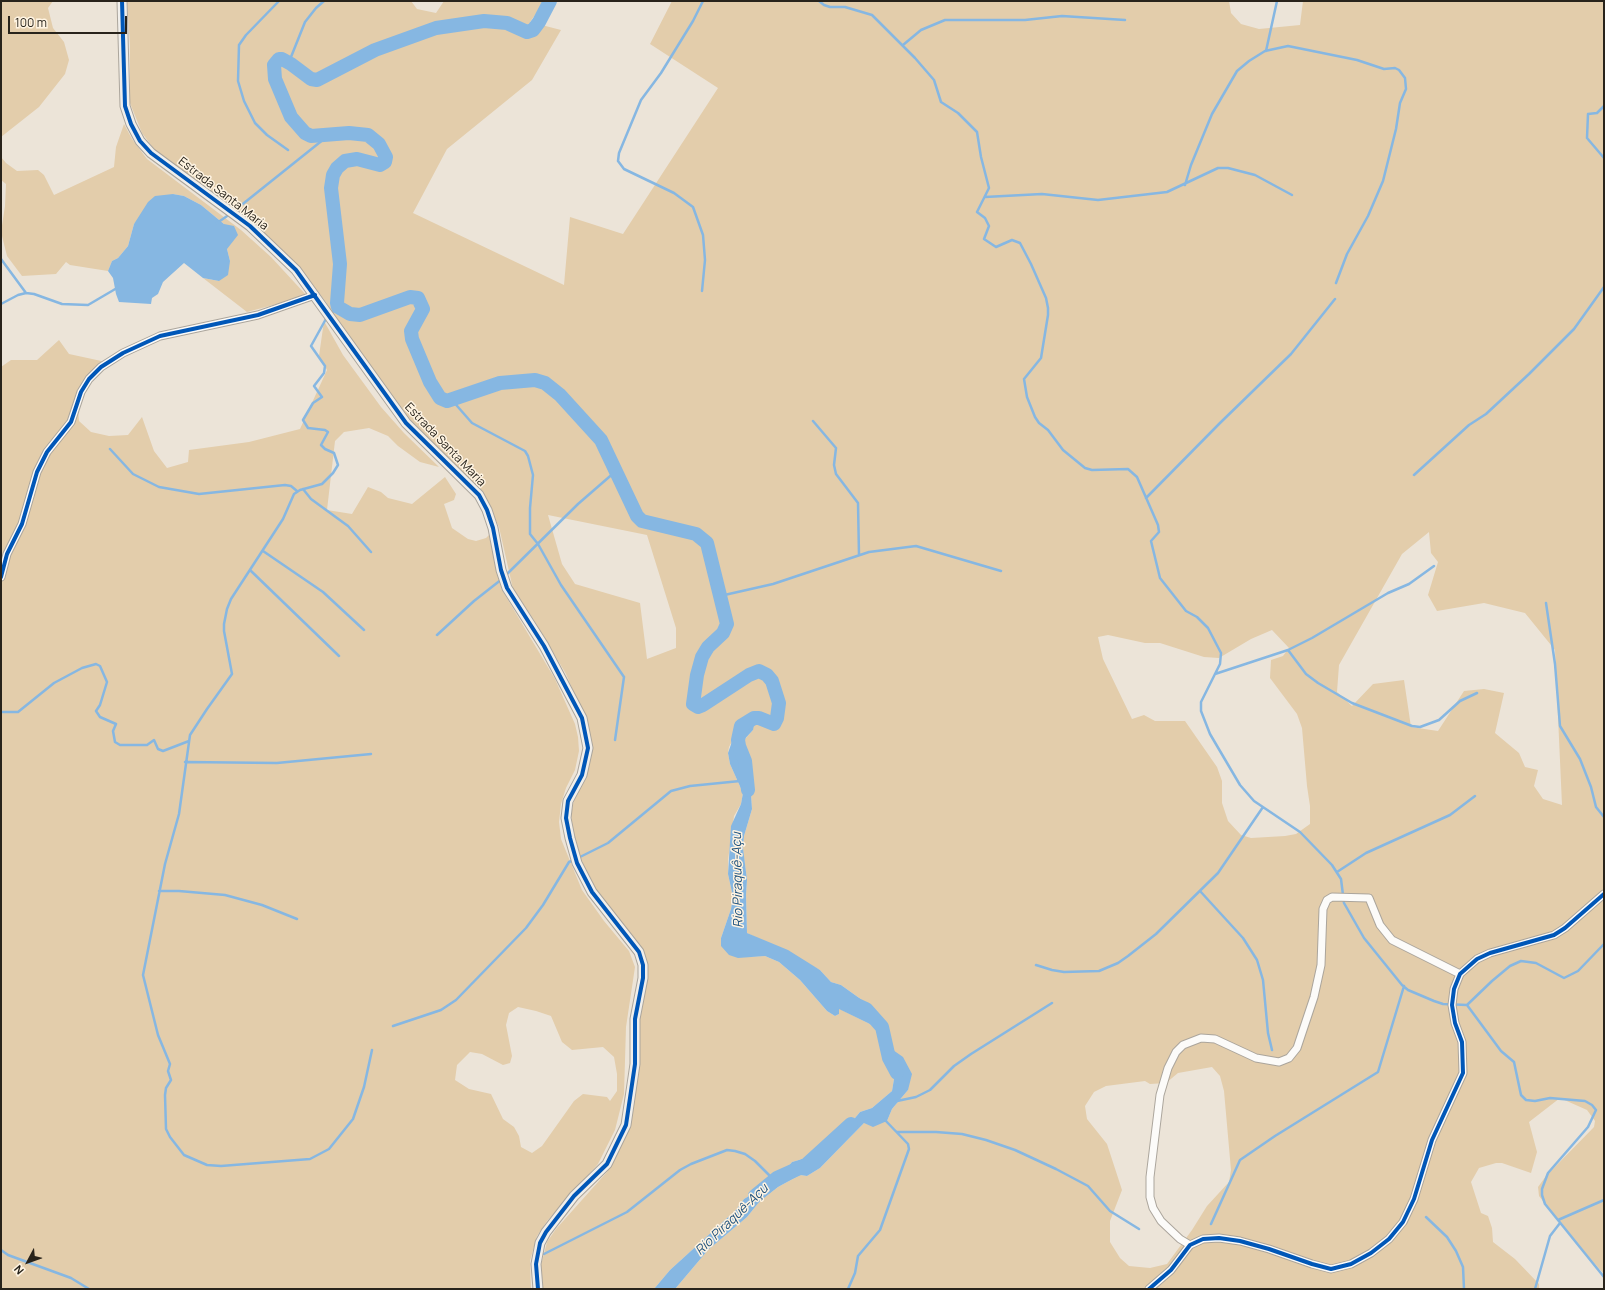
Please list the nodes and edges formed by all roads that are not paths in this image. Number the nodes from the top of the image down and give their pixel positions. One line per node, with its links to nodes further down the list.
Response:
1 (122, 1): 2 (street, Estrada Santa Maria)
2 (315, 295): 3 (street); 7 (street, Estrada Santa Maria)
3 (1, 577)
4 (1604, 894): 5 (street)
5 (1460, 974): 6 (street); 6 (street)
6 (1190, 1245): 8 (street)
7 (538, 1289)
8 (1149, 1289)

